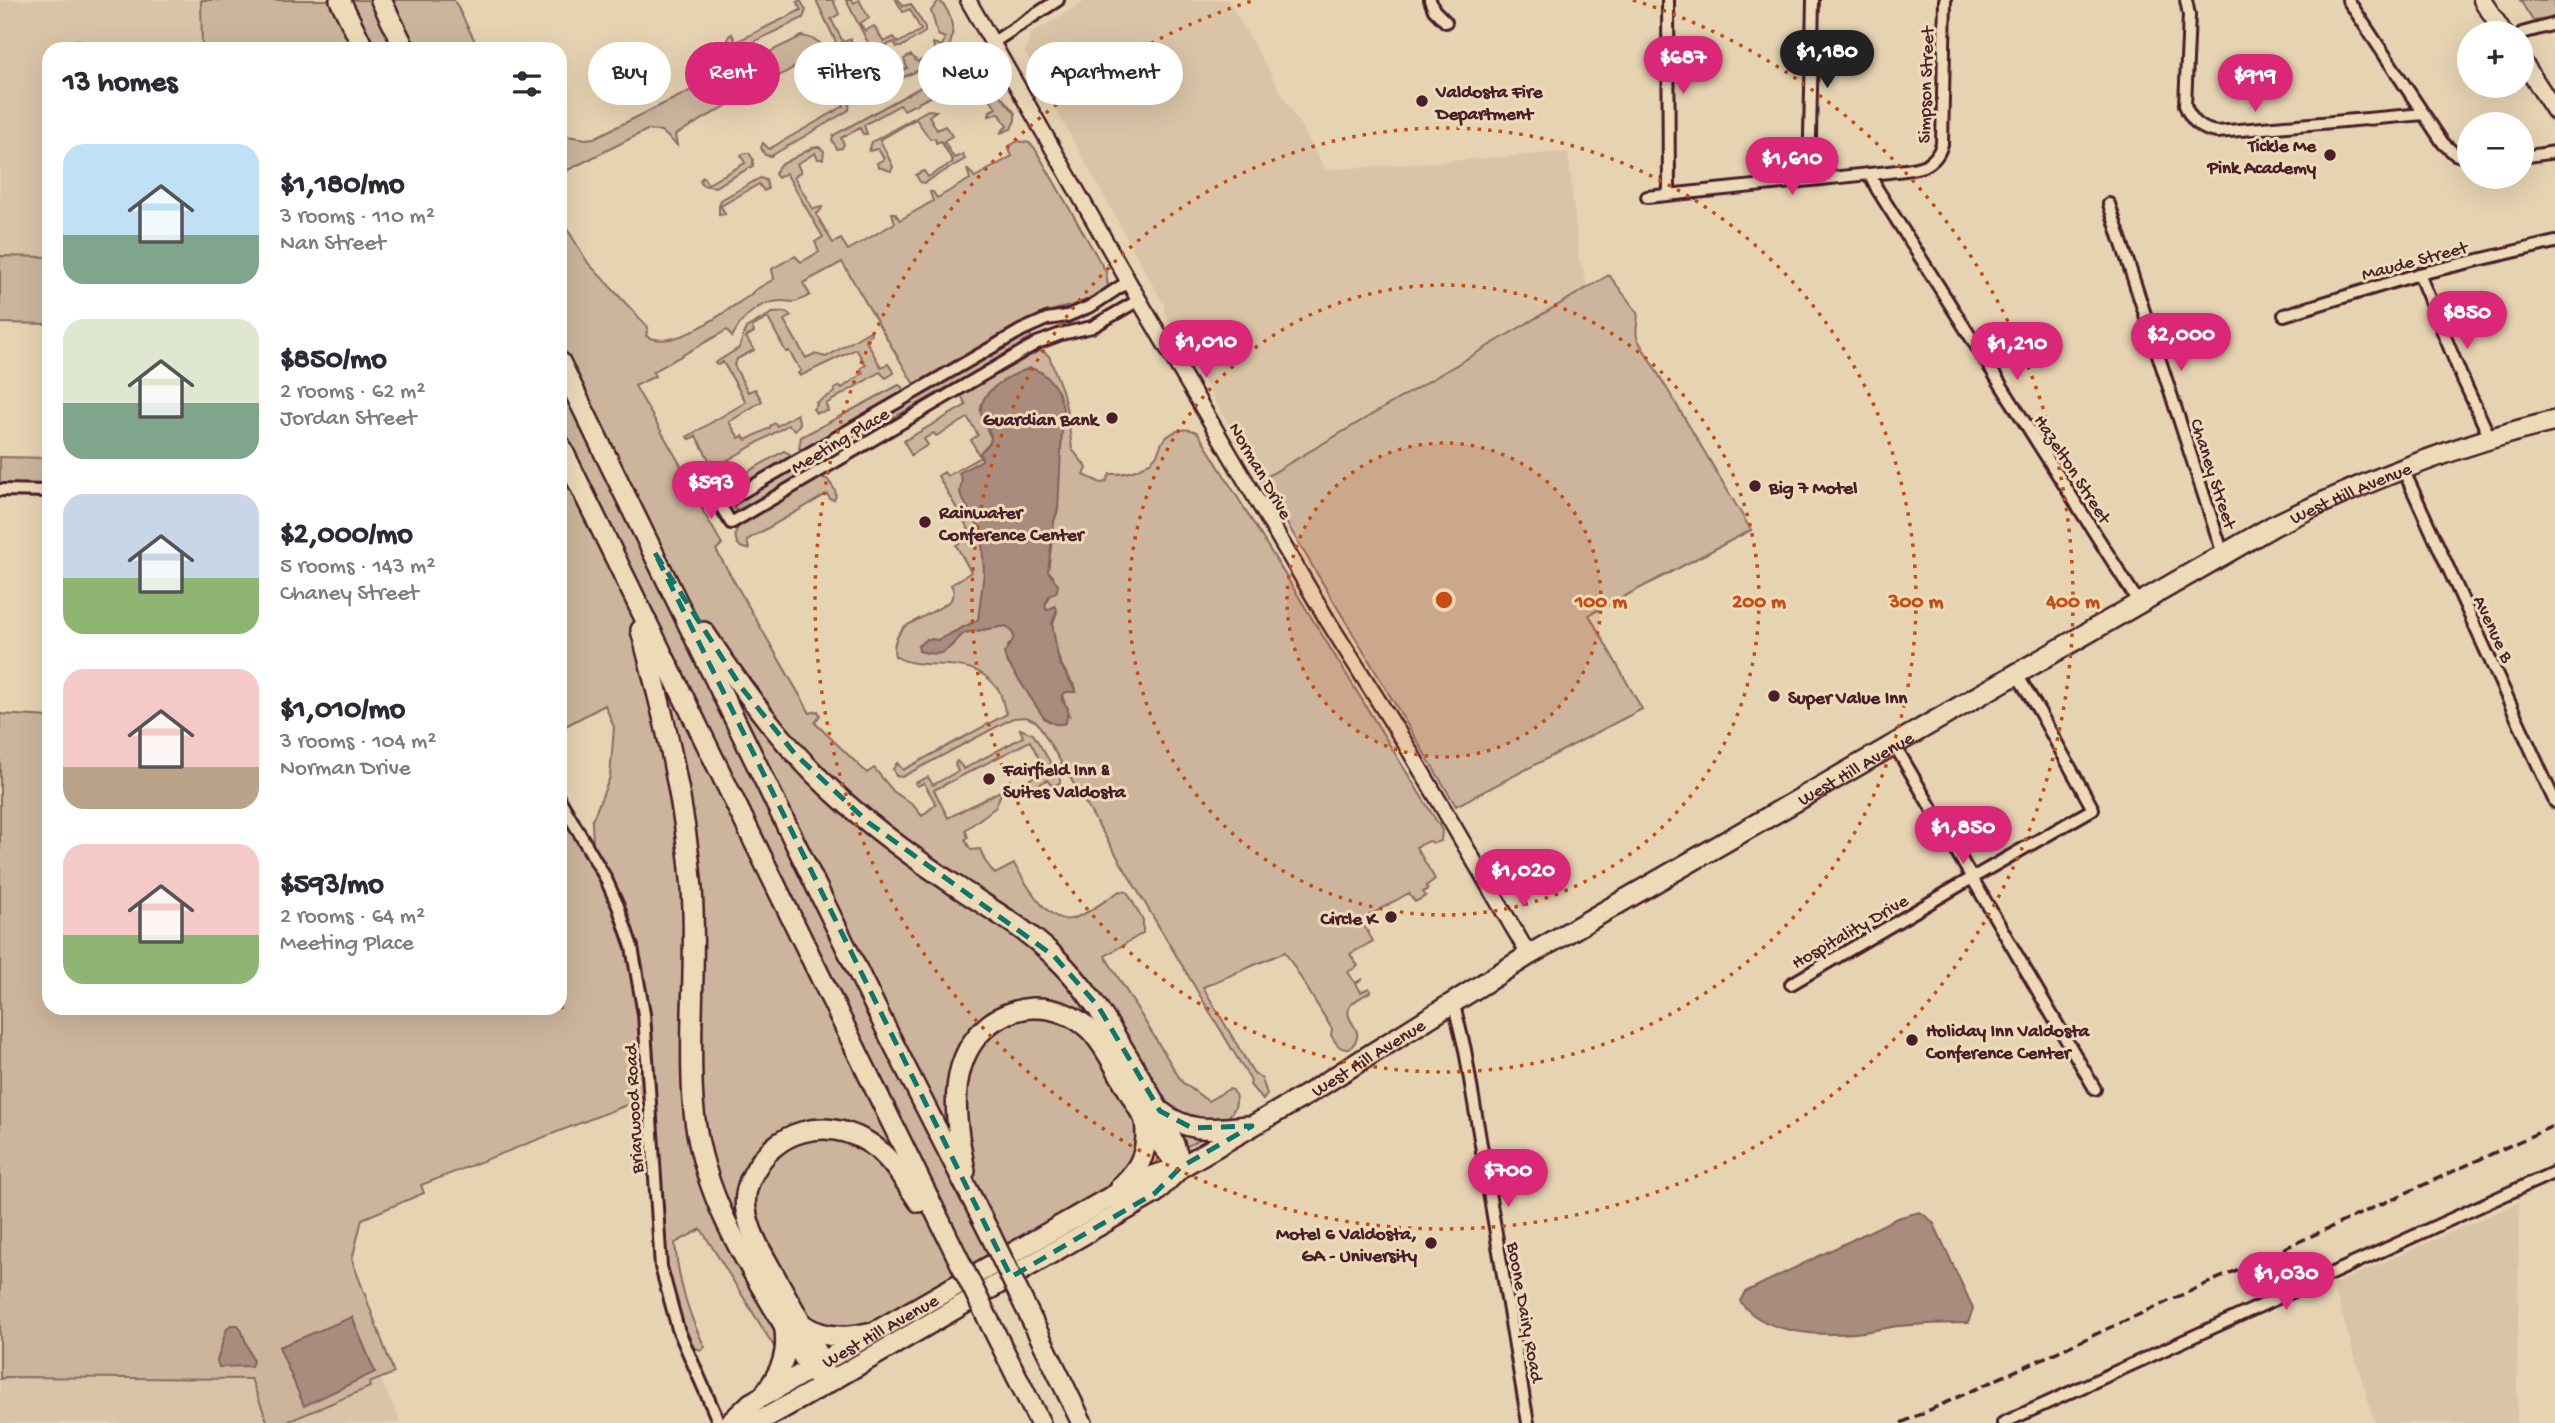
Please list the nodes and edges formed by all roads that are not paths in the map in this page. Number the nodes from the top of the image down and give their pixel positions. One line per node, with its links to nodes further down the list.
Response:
1 (340, 0): 16 (highway)
2 (381, 0): 17 (highway)
3 (968, 0): 18 (street, Norman Drive)
4 (1058, 0): 19 (street)
5 (1430, 0): 13 (street)
6 (1668, 0): 29 (street)
7 (1813, 0): 28 (street)
8 (1945, 0): 27 (street, Simpson Street)
9 (2186, 0): 23 (street)
10 (2348, 0): 23 (street)
11 (2482, 0): 12 (main road)
12 (2496, 21)
13 (1446, 22)
14 (2555, 24): 15 (street)
15 (2534, 30)
16 (361, 42)
17 (402, 42)
18 (991, 42)
19 (994, 42)
20 (1012, 78): 34 (street, Norman Drive)
21 (2534, 79): 22 (main road)
22 (2555, 111)
23 (2424, 114): 25 (street)
24 (2555, 152): 26 (street)
25 (2457, 155)
26 (2534, 155)
27 (1870, 174): 28 (street); 47 (street, Hazelton Street)
28 (1809, 180): 29 (street)
29 (1669, 194): 30 (street)
30 (1647, 197)
31 (2109, 204): 45 (street, Chaney Street)
32 (2555, 242): 33 (street, Maude Street)
33 (2419, 274): 36 (street, Maude Street); 39 (street)
34 (1129, 281): 35 (street, Norman Drive); 35 (street, Meeting Place)
35 (1139, 300): 53 (street, Norman Drive)
36 (2284, 315)
37 (567, 376): 44 (highway)
38 (2555, 421): 39 (highway, West Hill Avenue)
39 (2490, 438): 41 (highway, West Hill Avenue)
40 (567, 459): 46 (highway)
41 (2403, 468): 45 (highway, West Hill Avenue); 50 (street, Avenue B)
42 (0, 490): 43 (street)
43 (42, 491)
44 (655, 553): 57 (highway); 61 (highway)
45 (2223, 554): 47 (highway, West Hill Avenue)
46 (629, 587): 63 (highway); 64 (highway)
47 (2139, 603): 48 (highway, West Hill Avenue)
48 (2016, 673): 49 (highway, West Hill Avenue); 52 (street, Hospitality Drive)
49 (1894, 744): 52 (street); 53 (highway, West Hill Avenue)
50 (2555, 802)
51 (567, 812): 68 (street, Briarwood Road)
52 (1972, 878): 54 (street, Hospitality Drive); 56 (street)
53 (1530, 955): 55 (highway, West Hill Avenue)
54 (1791, 984)
55 (1453, 1001): 58 (highway, West Hill Avenue); 73 (street, Boone Dairy Road)
56 (2095, 1089)
57 (1152, 1115): 58 (highway); 59 (highway); 61 (highway); 62 (highway)
58 (1252, 1126): 59 (highway, West Hill Avenue)
59 (1181, 1167): 62 (highway, West Hill Avenue); 66 (highway, West Hill Avenue)
60 (2555, 1172): 74 (street)
61 (968, 1191): 72 (highway, bridge)
62 (1107, 1199): 65 (highway, West Hill Avenue)
63 (957, 1256): 64 (highway); 71 (highway, bridge)
64 (793, 1324): 65 (highway); 66 (highway); 67 (highway)
65 (880, 1331): 66 (highway, West Hill Avenue)
66 (819, 1373): 67 (highway, West Hill Avenue); 70 (highway, West Hill Avenue)
67 (763, 1397): 69 (highway, West Hill Avenue)
68 (719, 1423)
69 (730, 1423)
70 (745, 1423)
71 (1041, 1423)
72 (1082, 1423)
73 (1528, 1423)
74 (2003, 1423)

